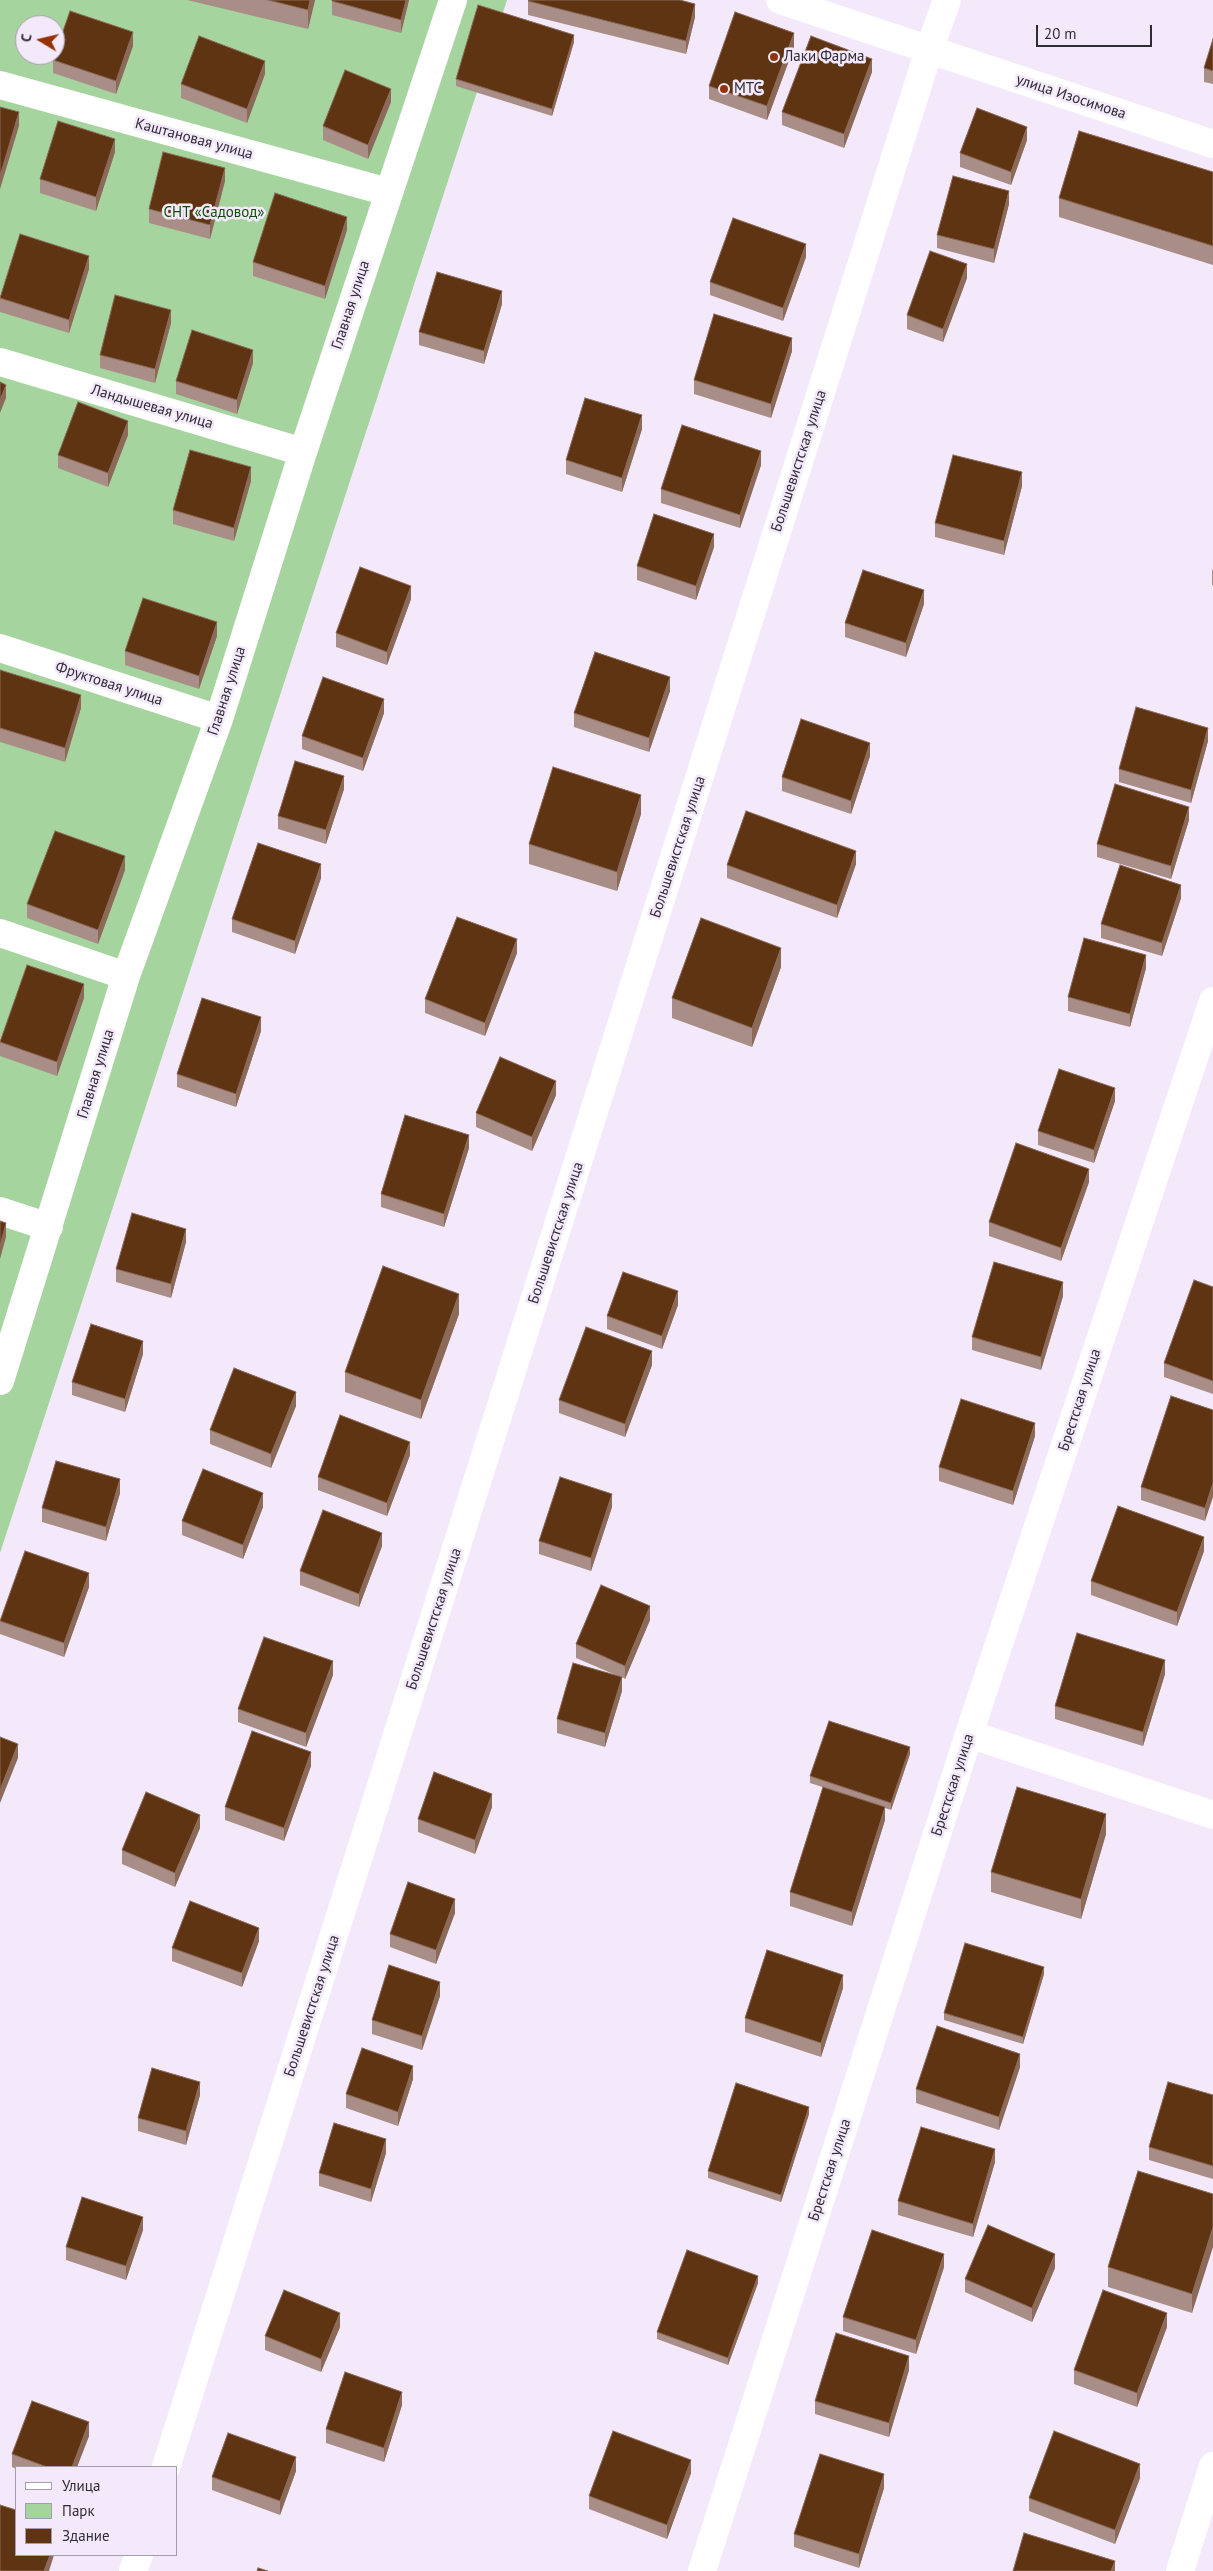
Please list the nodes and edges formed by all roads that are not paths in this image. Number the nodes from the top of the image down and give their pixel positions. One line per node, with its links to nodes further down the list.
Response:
1 (453, 0): 7 (street, Главная улица)
2 (780, 0): 4 (street, улица Изосимова)
3 (947, 0): 4 (street, Большевистская улица)
4 (929, 50): 6 (street, улица Изосимова); 20 (street, Большевистская улица)
5 (0, 85): 7 (street, Каштановая улица)
6 (1213, 144)
7 (388, 192): 9 (street, Главная улица)
8 (0, 362): 9 (street, Ландышевая улица)
9 (304, 452): 11 (street, Главная улица)
10 (0, 648): 11 (street, Фруктовая улица)
11 (218, 719): 13 (street, Главная улица)
12 (0, 933): 13 (street)
13 (126, 976): 16 (street, Главная улица)
14 (1213, 1001): 18 (street, Брестская улица)
15 (0, 1211): 16 (street)
16 (49, 1226): 17 (street, Главная улица)
17 (0, 1381)
18 (969, 1734): 19 (street); 24 (street, Брестская улица)
19 (1213, 1815)
20 (166, 2466)
21 (1213, 2466): 25 (street)
22 (138, 2556): 23 (street)
23 (133, 2571)
24 (702, 2571)
25 (1180, 2571)

